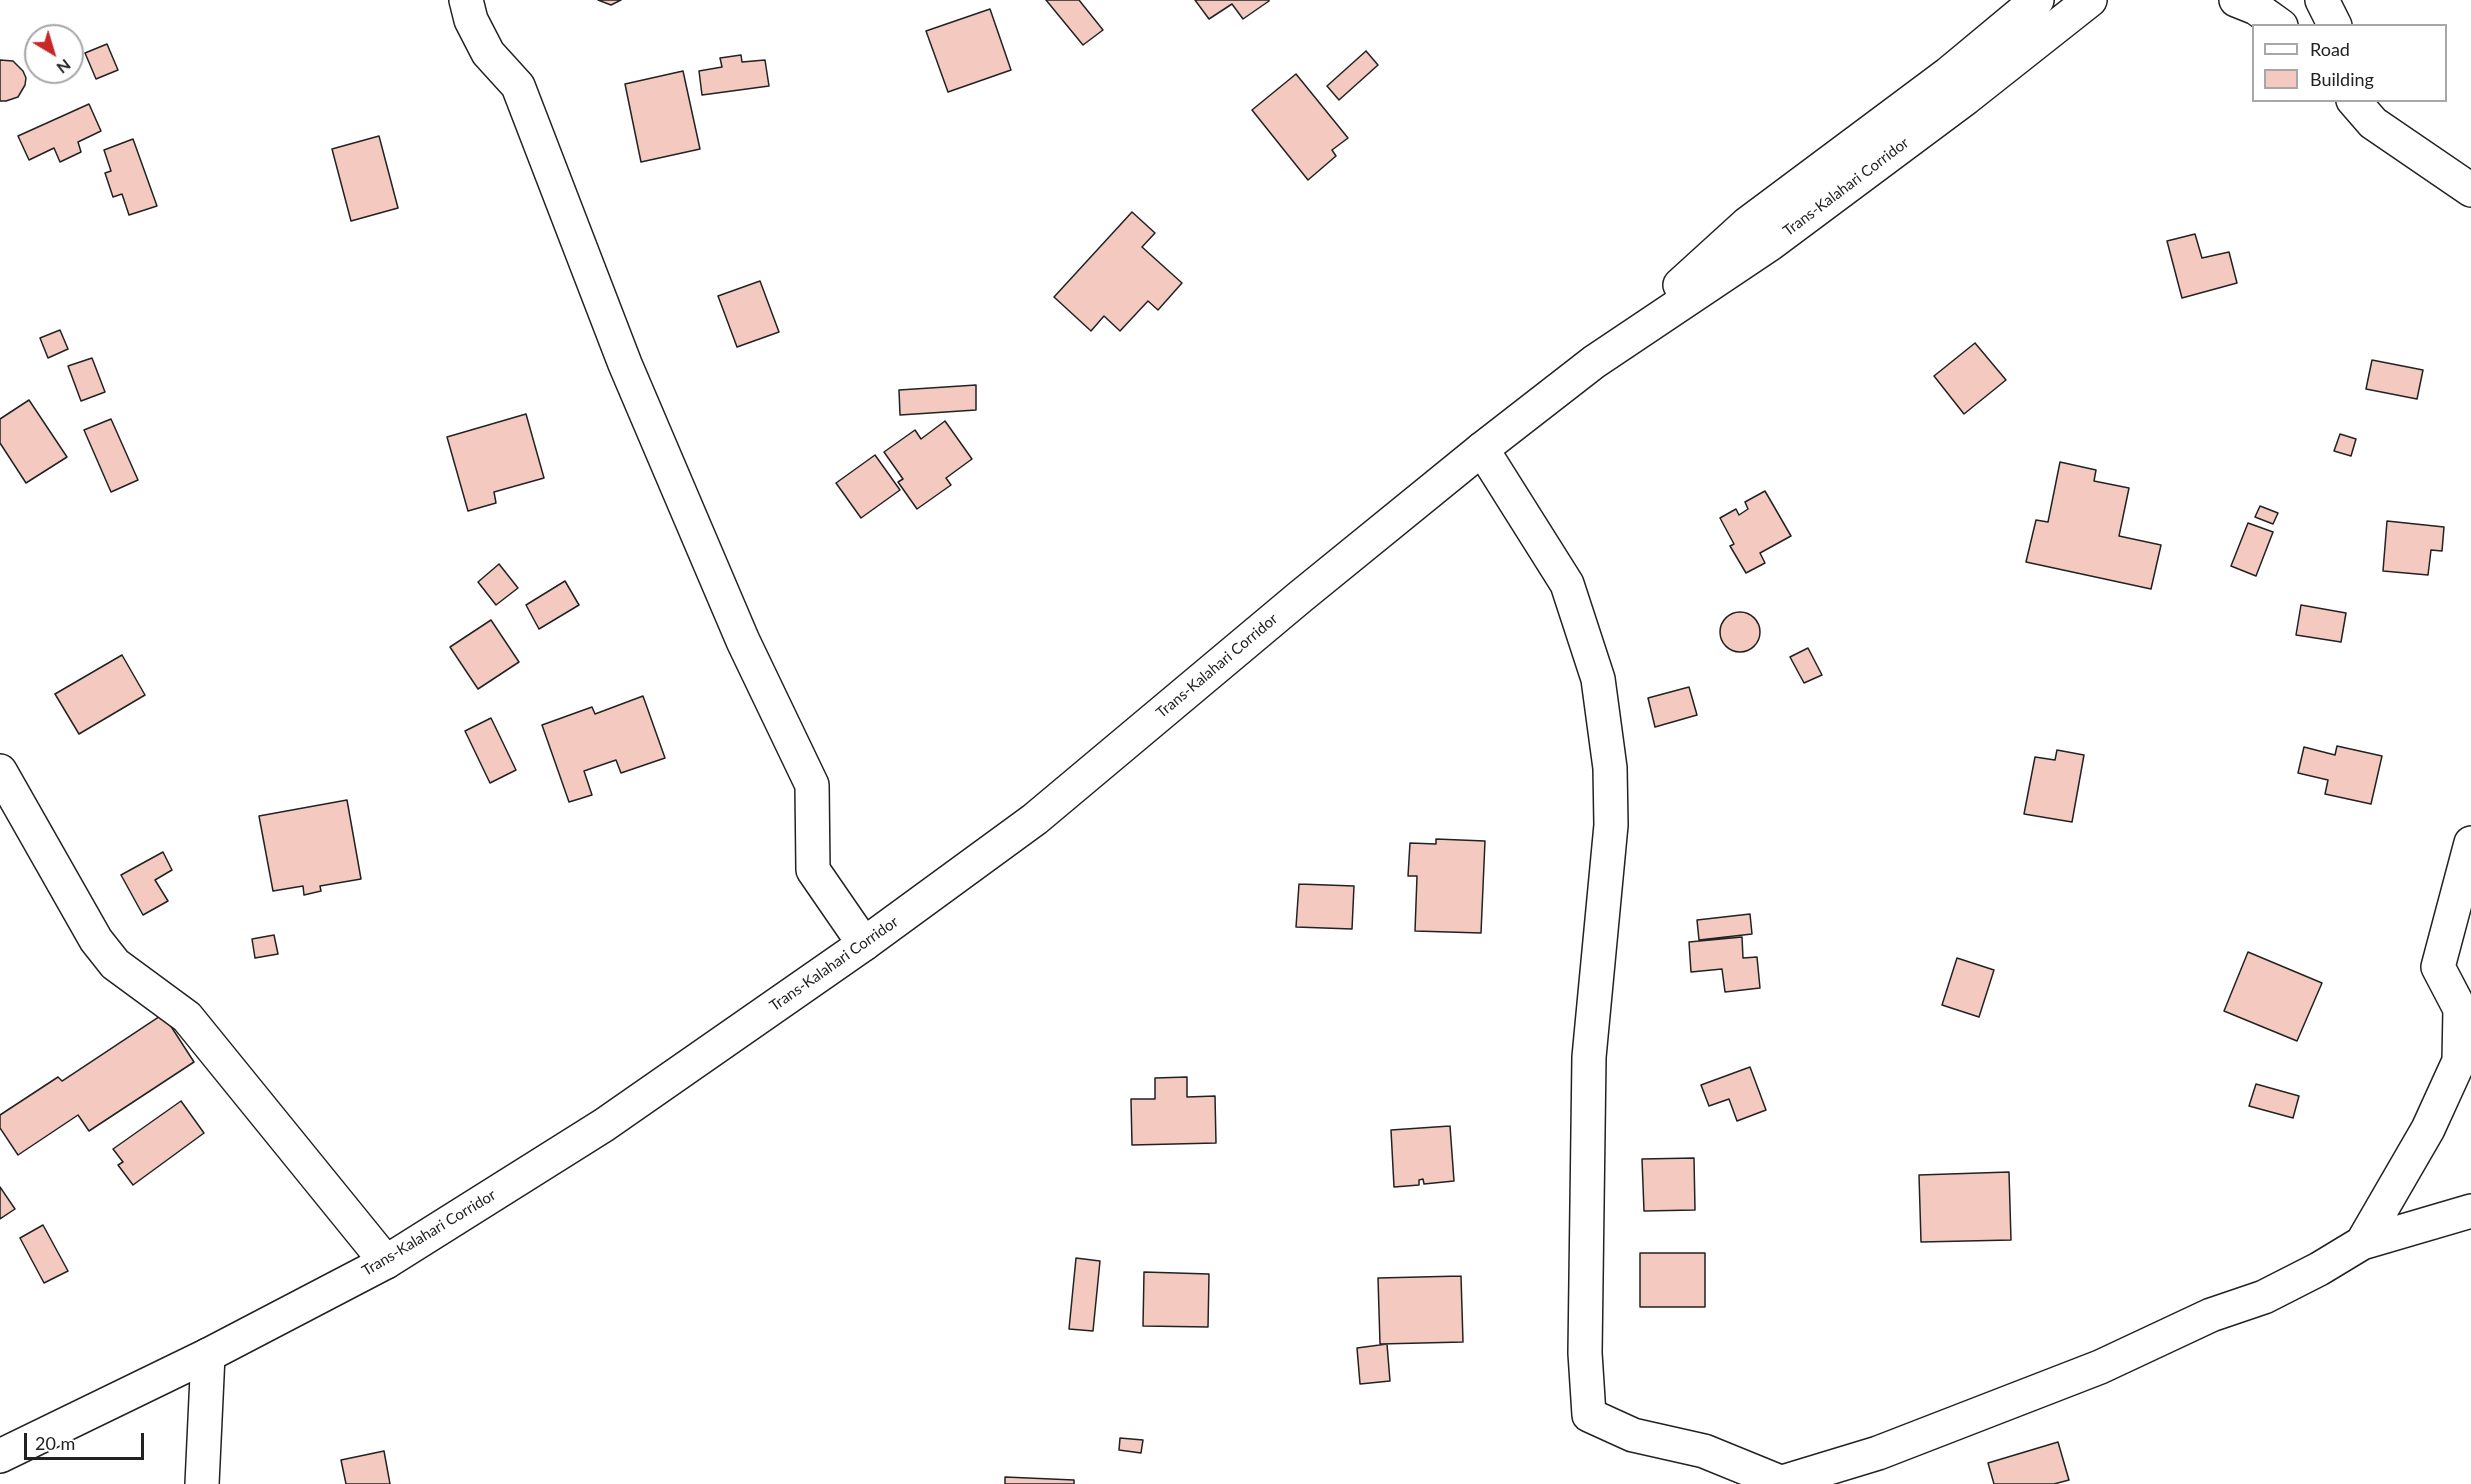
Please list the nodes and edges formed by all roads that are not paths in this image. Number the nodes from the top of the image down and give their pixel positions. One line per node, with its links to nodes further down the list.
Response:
1 (466, 0): 19 (main road)
2 (2037, 0): 15 (main road, Trans-Kalahari Corridor)
3 (2236, 0): 7 (main road)
4 (2275, 0): 8 (main road)
5 (2322, 0): 9 (main road)
6 (2095, 1): 15 (main road, Trans-Kalahari Corridor)
7 (2278, 24)
8 (2293, 24)
9 (2334, 24)
10 (2355, 102): 12 (main road)
11 (2376, 102): 12 (main road)
12 (2397, 141): 13 (main road); 14 (main road)
13 (2471, 182)
14 (2471, 190)
15 (1594, 362): 16 (main road, Trans-Kalahari Corridor)
16 (1482, 449): 19 (main road, Trans-Kalahari Corridor); 25 (main road)
17 (1, 779): 22 (main road)
18 (2471, 843): 21 (main road)
19 (864, 944): 22 (main road, Trans-Kalahari Corridor)
20 (2471, 1211): 21 (main road)
21 (2362, 1243): 25 (main road)
22 (386, 1262): 23 (main road, Trans-Kalahari Corridor)
23 (208, 1355): 24 (main road, Trans-Kalahari Corridor); 26 (main road)
24 (0, 1456)
25 (1778, 1483)
26 (202, 1484)

